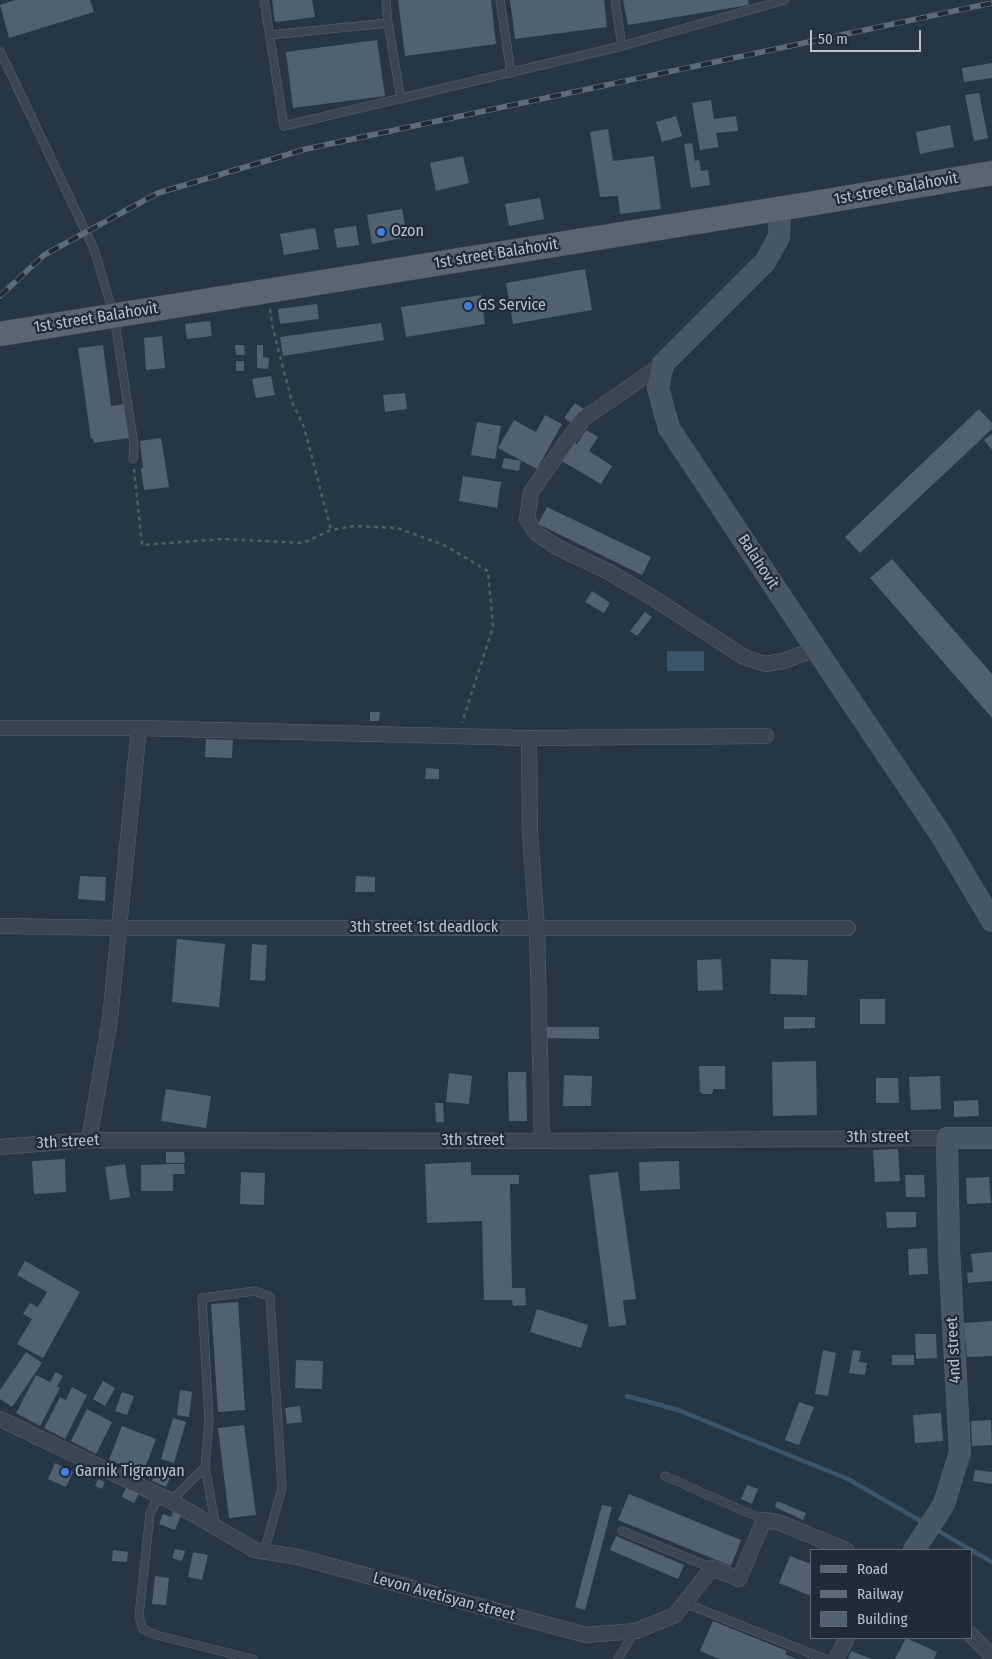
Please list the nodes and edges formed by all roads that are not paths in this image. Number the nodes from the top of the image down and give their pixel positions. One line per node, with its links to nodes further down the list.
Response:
1 (264, 0): 8 (lane)
2 (386, 0): 7 (lane)
3 (500, 0): 11 (lane)
4 (615, 0): 9 (lane)
5 (784, 0): 6 (lane)
6 (758, 4): 9 (lane)
7 (388, 23): 8 (lane); 12 (lane)
8 (270, 35): 12 (lane)
9 (622, 46): 11 (lane)
10 (0, 51): 15 (lane)
11 (511, 73): 12 (lane)
12 (401, 99)
13 (992, 173): 14 (main road, 1st street Balahovit)
14 (780, 208): 15 (main road, 1st street Balahovit); 17 (street)
15 (114, 316): 16 (main road, 1st street Balahovit); 18 (lane)
16 (0, 334)
17 (662, 364): 19 (street, Balahovit); 19 (street)
18 (133, 459)
19 (816, 649): 24 (street, Balahovit)
20 (0, 728): 21 (street)
21 (139, 728): 23 (street); 26 (street)
22 (766, 736): 23 (street)
23 (528, 738): 27 (street)
24 (992, 921)
25 (0, 926): 26 (street, 3th street 1st deadlock)
26 (119, 928): 27 (street, 3th street 1st deadlock); 31 (street)
27 (537, 928): 28 (street, 3th street 1st deadlock); 32 (street)
28 (848, 928)
29 (947, 1138): 30 (street); 32 (street, 3th street); 42 (street, 4nd street)
30 (992, 1138)
31 (89, 1140): 32 (street, 3th street); 33 (street, 3th street)
32 (542, 1141)
33 (0, 1146)
34 (0, 1419): 37 (street, Levon Avetisyan street)
35 (205, 1468): 37 (lane); 39 (lane); 43 (lane)
36 (665, 1476): 38 (lane)
37 (165, 1498): 39 (street, Levon Avetisyan street); 50 (lane)
38 (764, 1520): 41 (street); 44 (street)
39 (217, 1529): 43 (street, Levon Avetisyan street)
40 (622, 1531): 44 (lane)
41 (844, 1549)
42 (915, 1549)
43 (264, 1552): 46 (street, Levon Avetisyan street)
44 (712, 1568): 45 (street, Levon Avetisyan street)
45 (685, 1603): 46 (street, Levon Avetisyan street); 52 (lane)
46 (636, 1631): 51 (lane)
47 (972, 1636): 49 (street)
48 (846, 1639): 53 (street)
49 (992, 1656)
50 (254, 1659)
51 (618, 1659)
52 (825, 1659)
53 (836, 1659)

